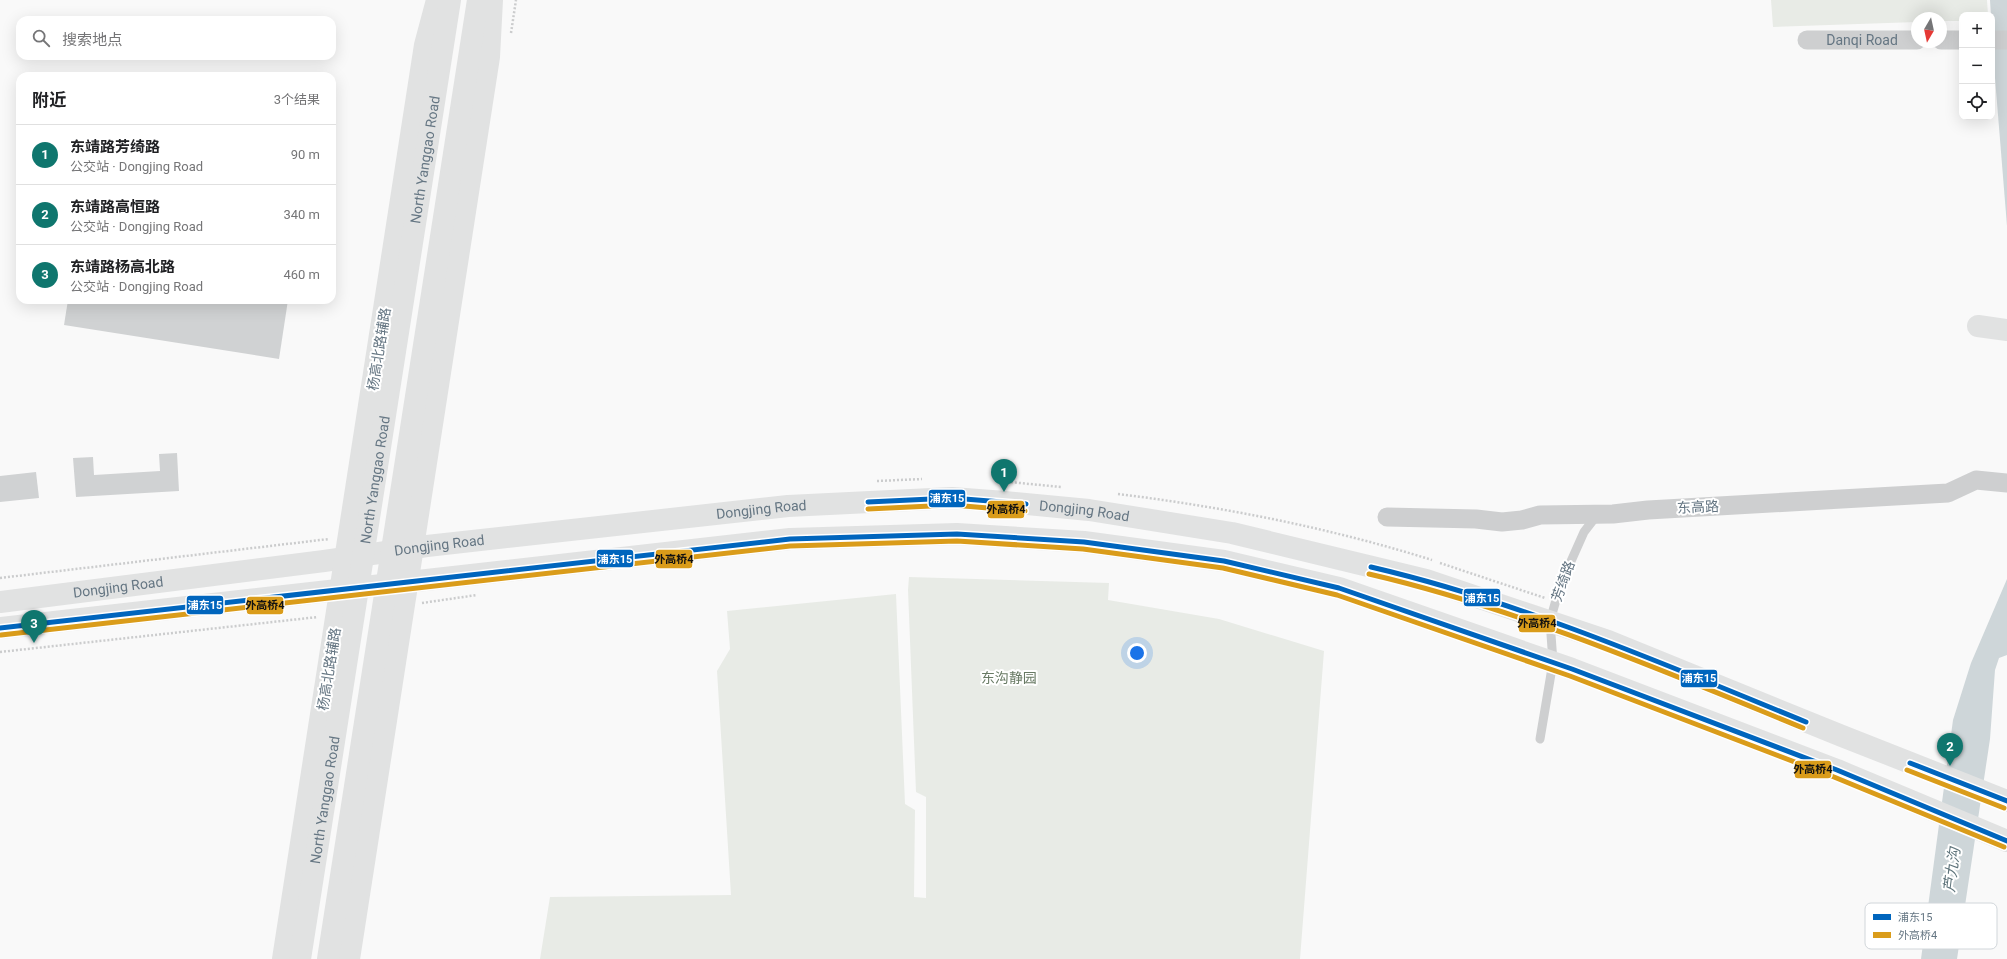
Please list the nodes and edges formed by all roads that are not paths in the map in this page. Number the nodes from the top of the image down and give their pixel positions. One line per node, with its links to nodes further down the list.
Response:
1 (437, 0): 17 (main road, 杨高北路辅路)
2 (450, 0): 28 (main road, North Yanggao Road)
3 (478, 0): 29 (main road, North Yanggao Road)
4 (492, 0): 16 (main road)
5 (1807, 40): 6 (street, Danqi Road)
6 (1911, 40)
7 (1947, 40): 8 (street)
8 (1959, 40)
9 (1995, 40): 10 (street)
10 (2007, 40)
11 (1978, 326): 12 (main road)
12 (2007, 330)
13 (2007, 483): 14 (street, 东高路)
14 (1613, 514): 15 (street, 东高路); 21 (lane, 芳绮路)
15 (1387, 517)
16 (413, 548): 17 (main road, Dongjing Road); 18 (main road); 21 (main road, Dongjing Road)
17 (346, 558): 19 (main road, 杨高北路辅路); 20 (main road, Dongjing Road)
18 (414, 582): 19 (main road, Dongjing Road); 23 (main road, Dongjing Road); 30 (main road)
19 (341, 589): 22 (main road, Dongjing Road); 27 (main road, 杨高北路辅路)
20 (0, 602)
21 (1550, 621): 23 (lane, 芳绮路); 25 (main road, Dongjing Road)
22 (0, 628)
23 (1553, 662): 24 (lane, 芳绮路); 26 (main road, Dongjing Road)
24 (1540, 739)
25 (2002, 799)
26 (2000, 838)
27 (283, 959)
28 (300, 959)
29 (328, 959)
30 (349, 959)

